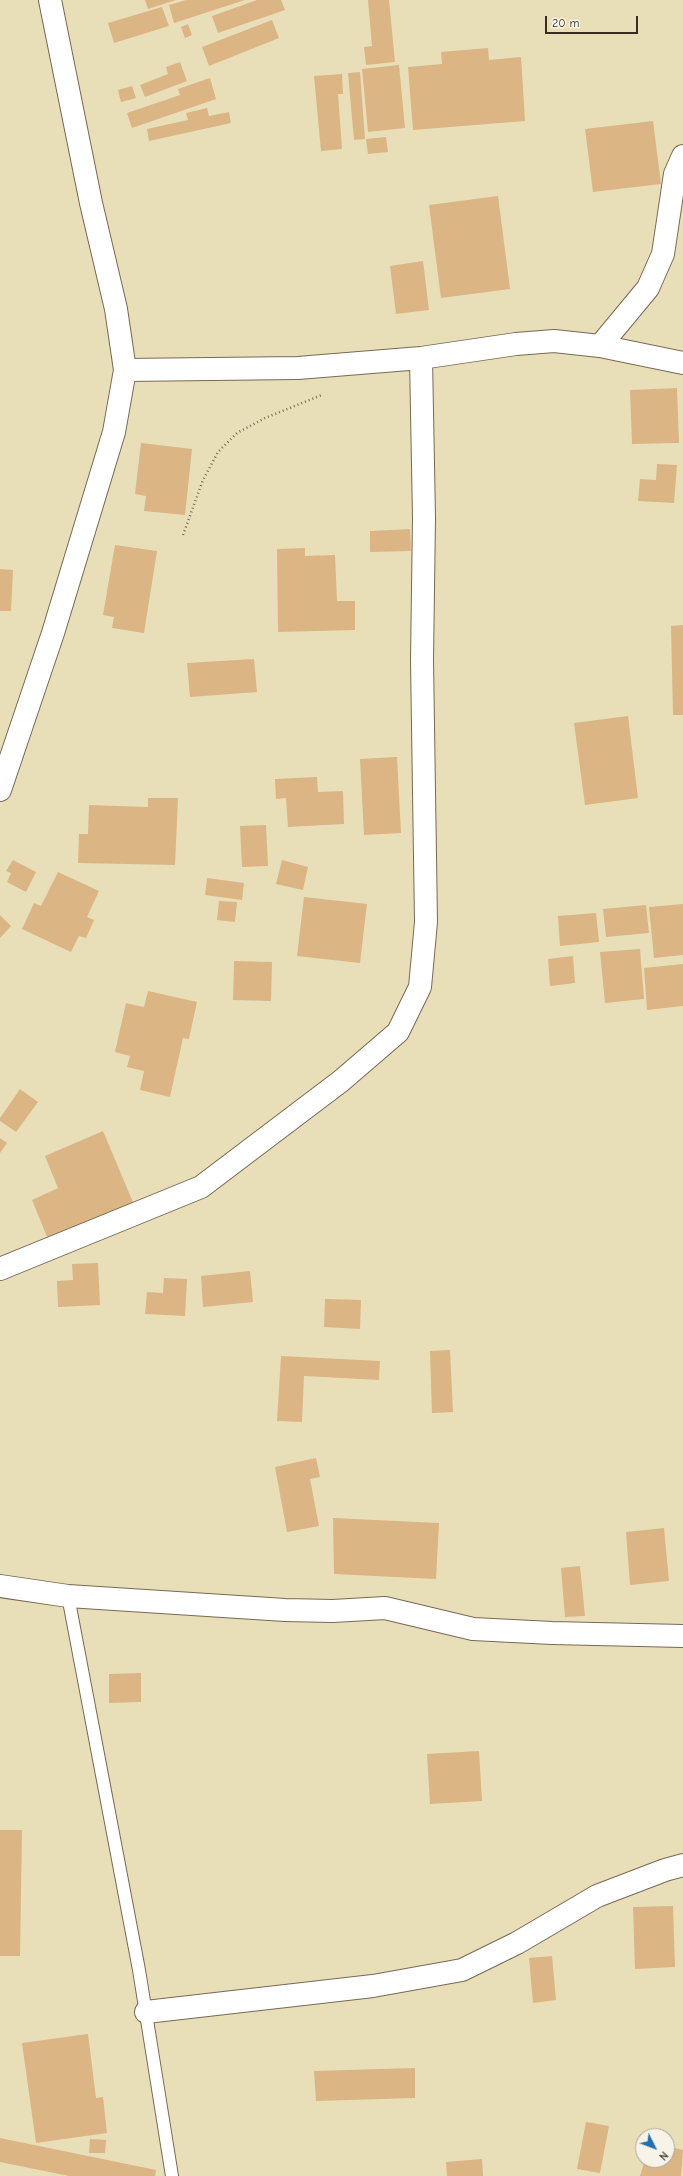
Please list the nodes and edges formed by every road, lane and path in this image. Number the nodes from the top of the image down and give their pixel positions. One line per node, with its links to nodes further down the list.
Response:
1 (50, 0): 6 (street)
2 (683, 156): 3 (street)
3 (600, 346): 4 (street); 5 (street)
4 (421, 358): 6 (street); 10 (street)
5 (683, 364)
6 (125, 370): 9 (street)
7 (327, 394): 8 (path)
8 (183, 535)
9 (0, 787)
10 (0, 1269)
11 (0, 1586): 12 (street)
12 (68, 1596): 13 (street); 15 (lane)
13 (683, 1636)
14 (683, 1865): 15 (street)
15 (146, 2012): 16 (lane)
16 (172, 2176)

